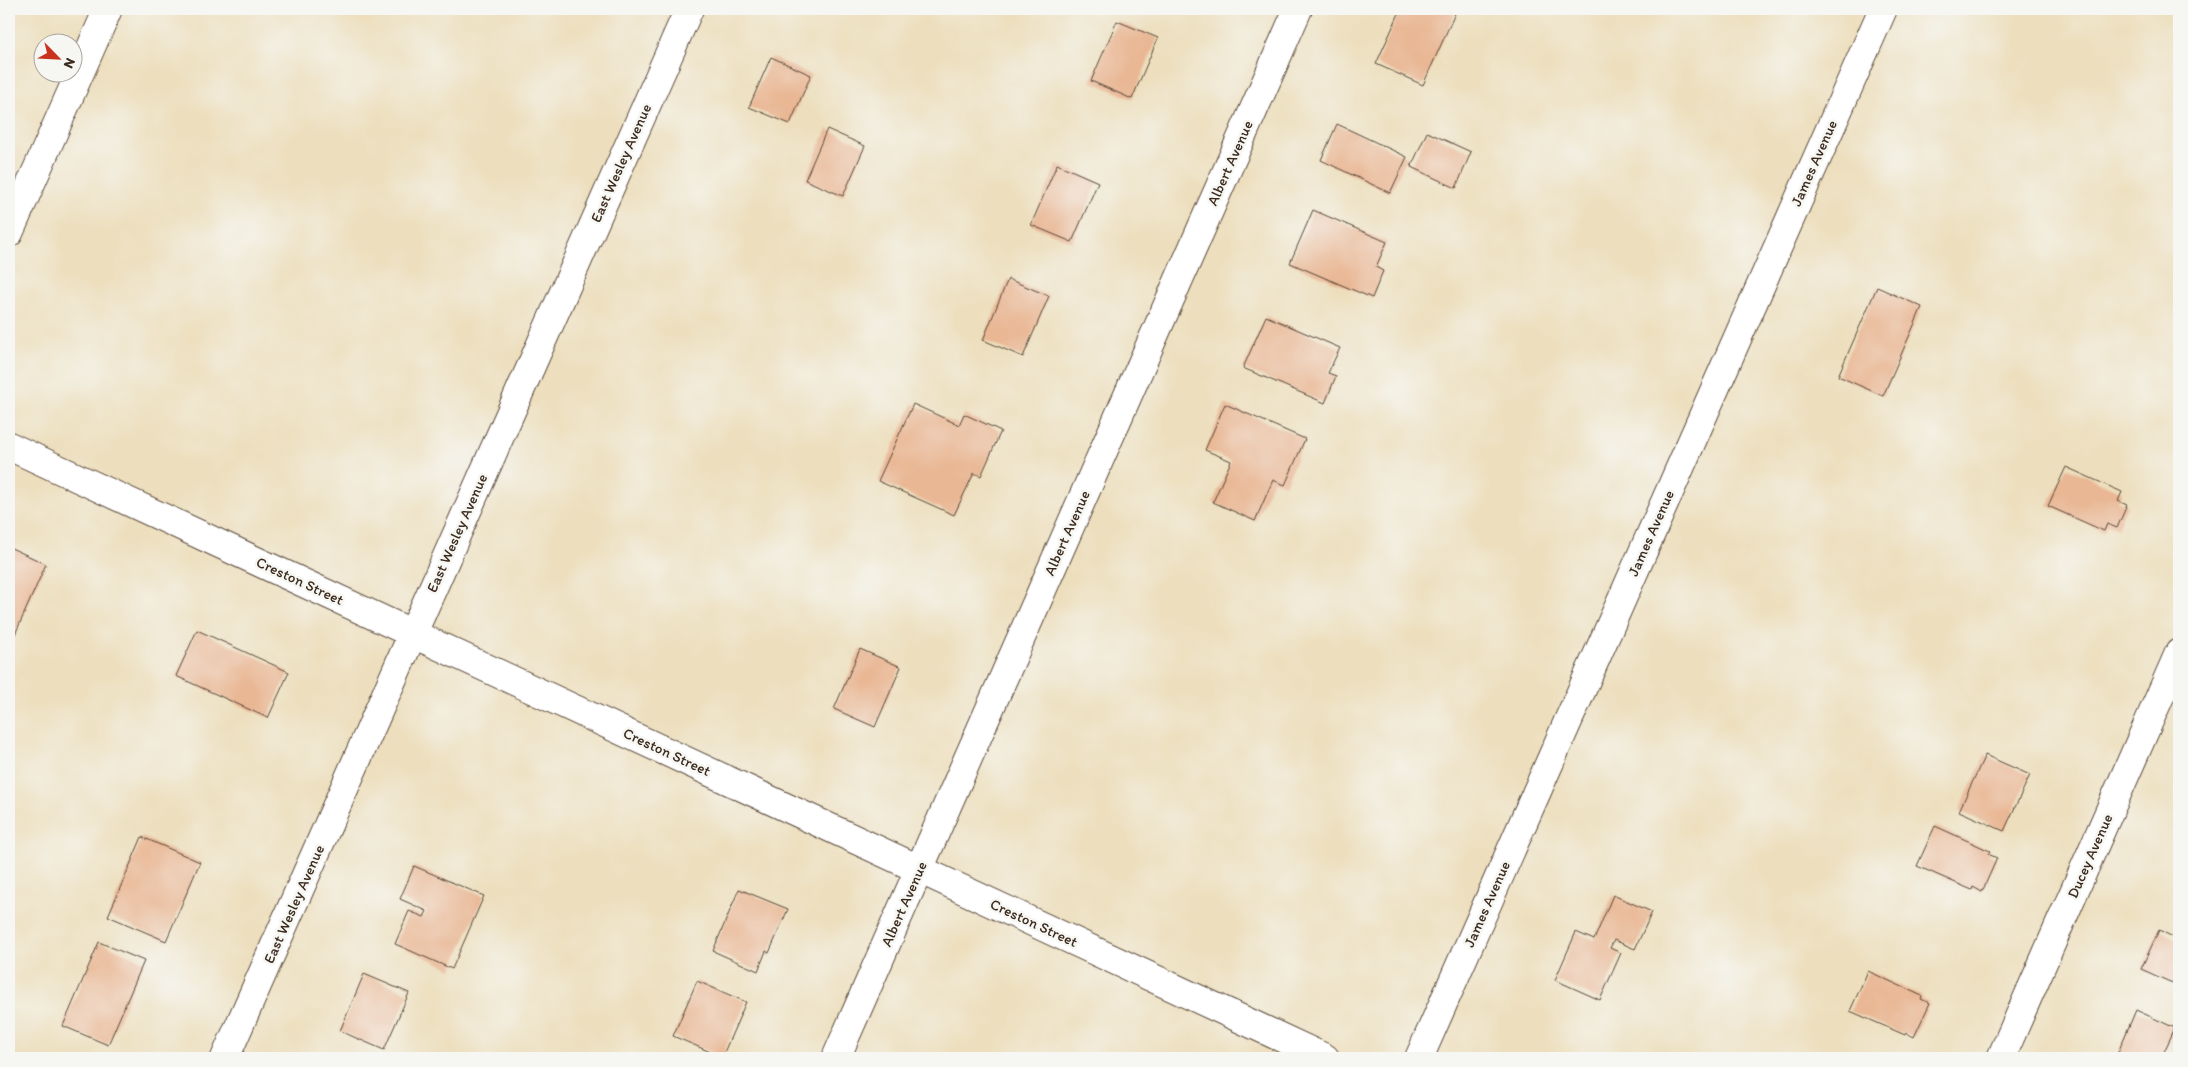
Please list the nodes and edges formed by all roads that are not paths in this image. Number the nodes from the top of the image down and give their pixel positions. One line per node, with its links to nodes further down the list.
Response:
1 (108, 9): 5 (street)
2 (689, 9): 7 (street, East Wesley Avenue)
3 (1298, 9): 9 (street, Albert Avenue)
4 (1883, 9): 13 (street, James Avenue)
5 (9, 233)
6 (9, 446): 7 (street, Creston Street)
7 (414, 633): 9 (street, Creston Street); 10 (street, East Wesley Avenue)
8 (2179, 653): 14 (street, Ducey Avenue)
9 (919, 870): 11 (street, Albert Avenue); 12 (street, Creston Street)
10 (225, 1058)
11 (836, 1058)
12 (1325, 1058)
13 (1418, 1058)
14 (2001, 1058)

